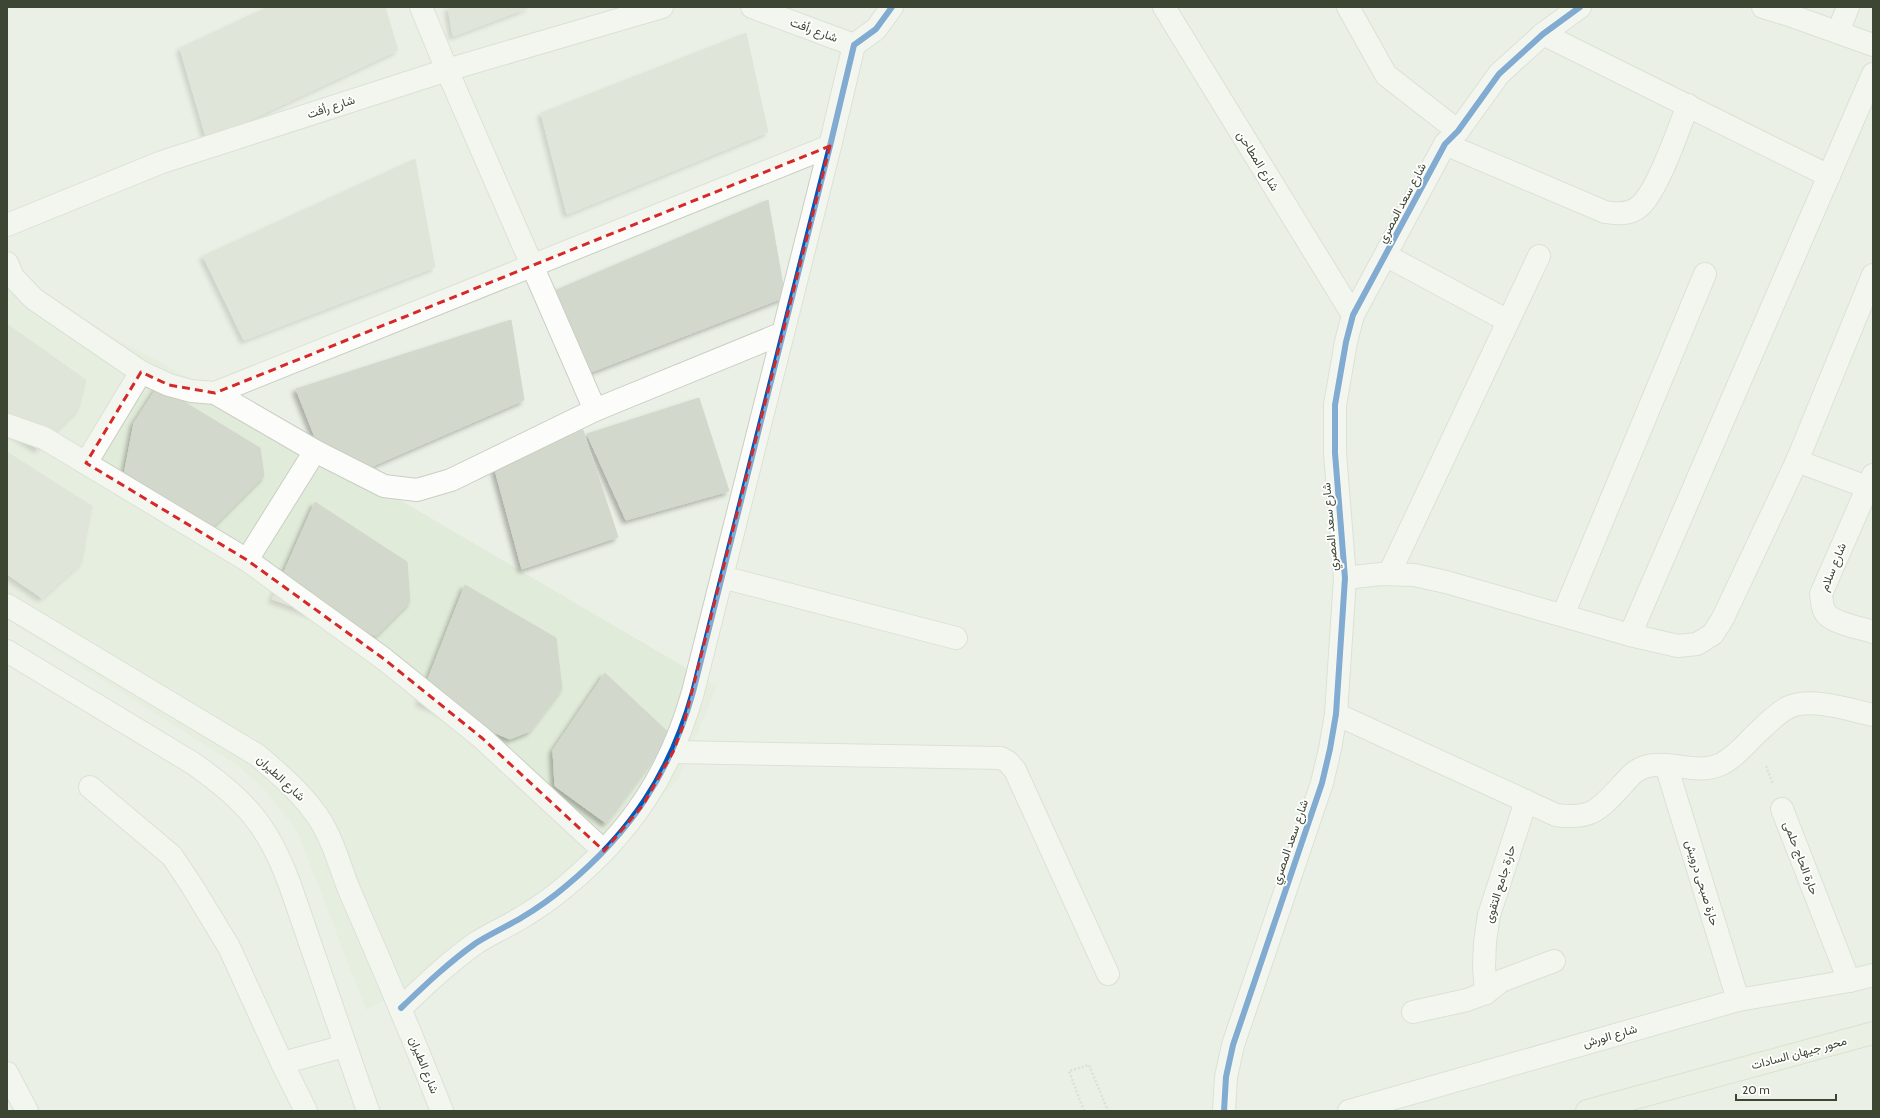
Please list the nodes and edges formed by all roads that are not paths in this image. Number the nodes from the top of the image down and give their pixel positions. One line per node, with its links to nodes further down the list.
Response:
1 (421, 7): 15 (street)
2 (662, 7): 15 (street, شارع رأفت)
3 (752, 7): 13 (street, شارع رأفت)
4 (892, 7): 13 (street)
5 (1164, 7): 29 (street, شارع المطاحن)
6 (1348, 7): 18 (street)
7 (1580, 7): 12 (street, شارع سعد المصري)
8 (1762, 7): 10 (street)
9 (1848, 7): 11 (street)
10 (1790, 11): 11 (street)
11 (1838, 32): 14 (street)
12 (1543, 34): 17 (street); 18 (street, شارع سعد المصري)
13 (854, 45): 19 (street)
14 (1873, 45)
15 (447, 70): 21 (street, شارع رأفت); 25 (street)
16 (1873, 74): 20 (street)
17 (1688, 105): 18 (street); 20 (street)
18 (1452, 138): 22 (street, شارع سعد المصري)
19 (830, 146): 25 (street); 31 (street)
20 (1829, 176): 47 (street)
21 (7, 225)
22 (1386, 256): 29 (street, شارع سعد المصري); 30 (street)
23 (1539, 256): 30 (street)
24 (7, 263): 32 (street)
25 (532, 264): 33 (street); 34 (street)
26 (1705, 274): 45 (street)
27 (1873, 275): 28 (street)
28 (1868, 302): 37 (street)
29 (1353, 315): 43 (street, شارع سعد المصري)
30 (1508, 321): 41 (street)
31 (783, 333): 34 (street); 42 (street)
32 (141, 372): 33 (street); 38 (street)
33 (215, 393): 36 (street)
34 (596, 410): 36 (street)
35 (7, 425): 38 (street)
36 (315, 451): 40 (street)
37 (1797, 461): 39 (street); 47 (street)
38 (86, 463): 40 (street)
39 (1870, 481): 46 (street, شارع سلام)
40 (247, 560): 57 (street)
41 (1389, 574): 43 (street); 45 (street)
42 (722, 577): 48 (street); 52 (street)
43 (1345, 578): 50 (street, شارع سعد المصري)
44 (7, 605): 64 (street, شارع الطيران)
45 (1563, 616): 47 (street)
46 (1873, 632)
47 (1630, 634)
48 (956, 638)
49 (7, 651): 67 (street)
50 (1336, 714): 55 (street); 74 (street, شارع سعد المصري)
51 (1873, 715): 53 (street)
52 (673, 752): 57 (street); 59 (street)
53 (1666, 766): 55 (street); 63 (street, حارة صبحى درويش)
54 (90, 787): 68 (street)
55 (1526, 801): 62 (street, حارة جامع التقوى)
56 (1782, 809): 61 (street, حارة الحاج حلمى)
57 (604, 851): 64 (street)
58 (1554, 961): 62 (street)
59 (1108, 974)
60 (1873, 975): 61 (street, شارع الورش)
61 (1849, 981): 63 (street, شارع الورش)
62 (1486, 993): 65 (street)
63 (1738, 1000): 75 (street, شارع الورش)
64 (401, 1008): 73 (street, شارع الطيران)
65 (1413, 1012)
66 (1873, 1033): 76 (main road, محور جيهان السادات)
67 (345, 1046): 68 (street); 72 (street)
68 (282, 1063): 71 (street)
69 (7, 1073): 70 (street)
70 (27, 1111)
71 (306, 1111)
72 (368, 1111)
73 (442, 1111)
74 (1224, 1111)
75 (1349, 1111)
76 (1587, 1111)

